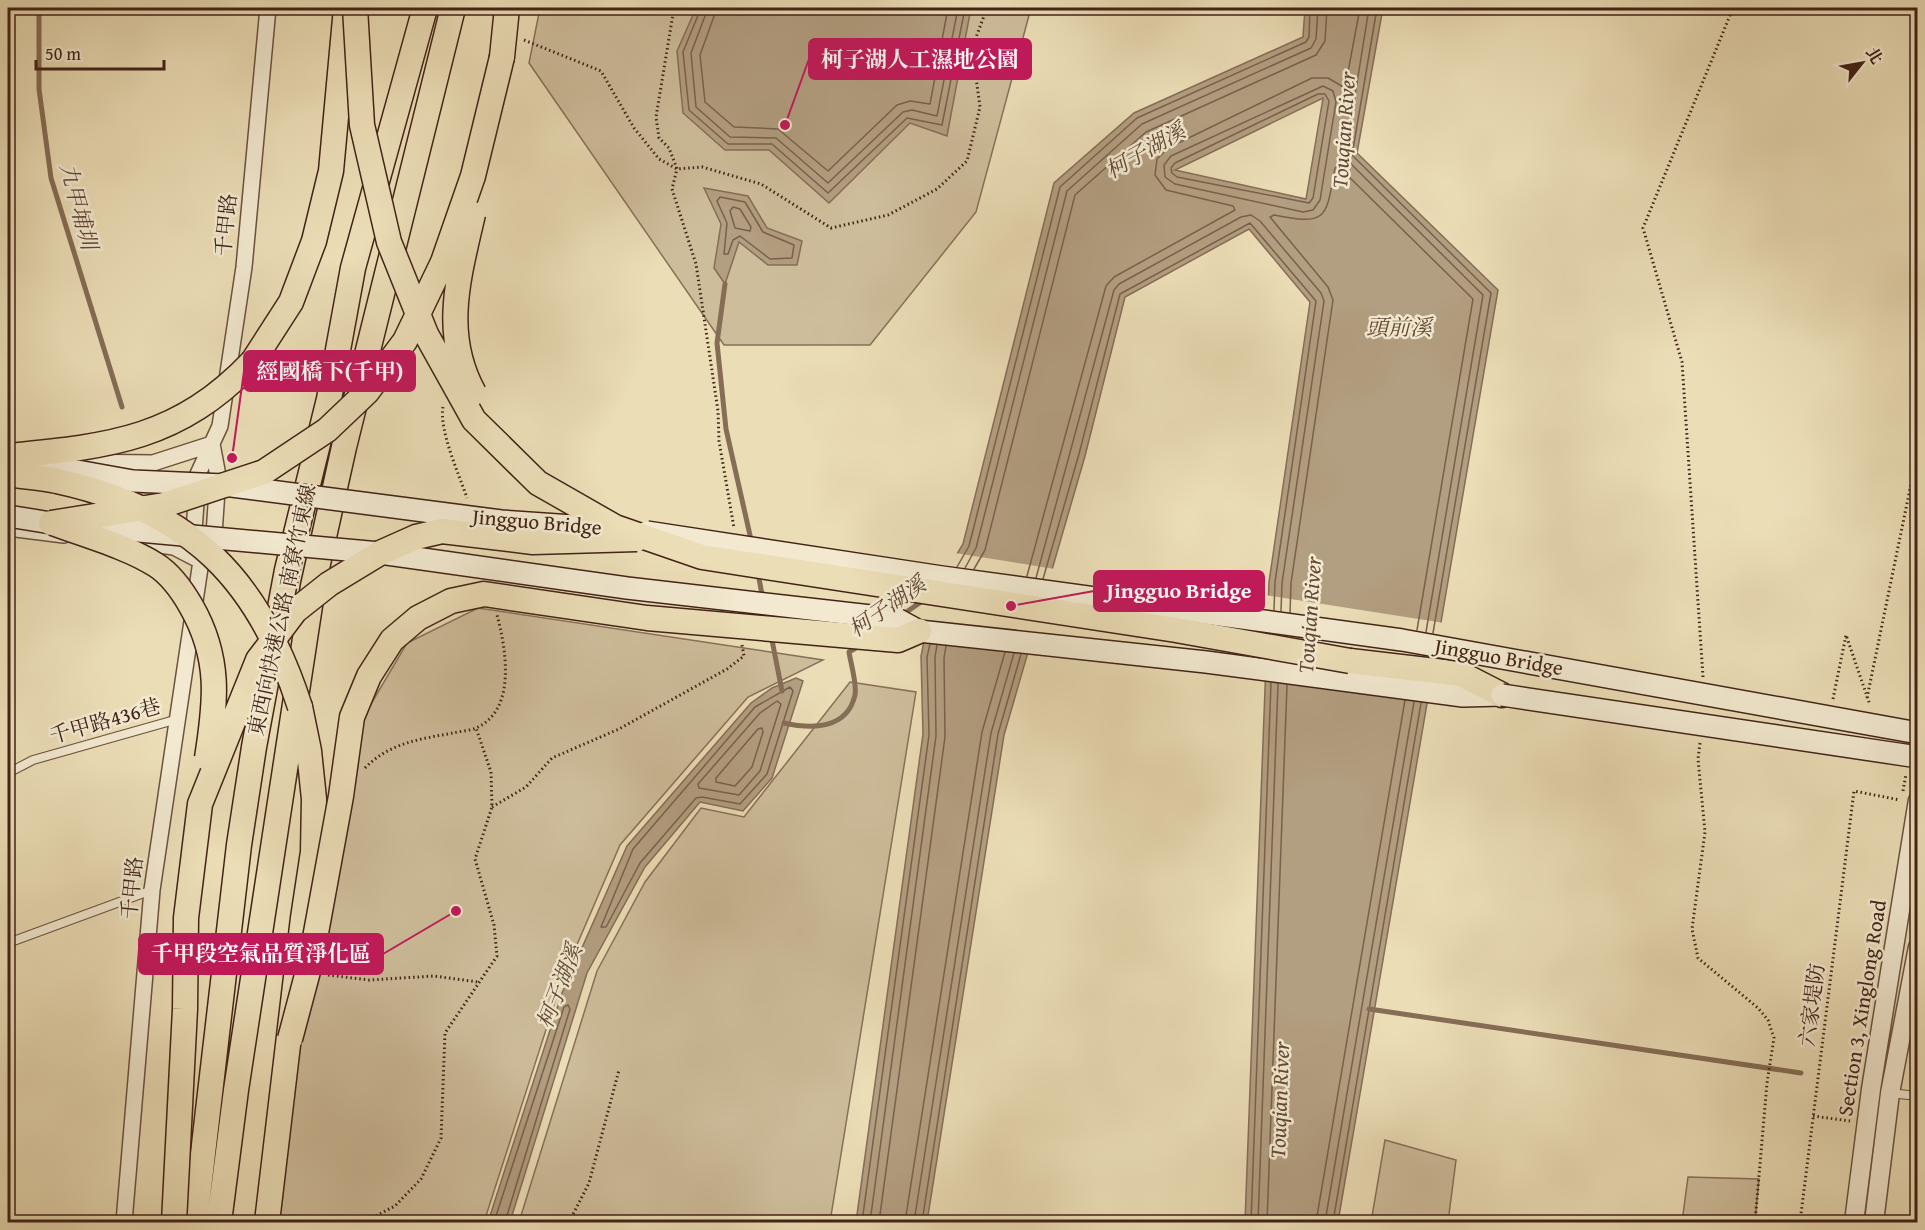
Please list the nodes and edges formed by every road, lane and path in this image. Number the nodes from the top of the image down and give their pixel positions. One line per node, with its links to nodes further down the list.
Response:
1 (268, 8): 12 (street, 千甲路)
2 (346, 8): 14 (highway, bridge)
3 (355, 8): 29 (highway, bridge)
4 (425, 8): 54 (highway, 東西向快速公路 南寮竹東線)
5 (453, 8): 55 (highway, 東西向快速公路 南寮竹東線)
6 (507, 8): 10 (highway)
7 (674, 8): 11 (path)
8 (987, 8): 11 (path)
9 (1733, 8): 28 (path)
10 (508, 46): 11 (path); 17 (highway, bridge); 22 (highway, bridge)
11 (677, 169): 21 (path)
12 (212, 444): 15 (street); 25 (street, 千甲路)
13 (1917, 450): 30 (path)
14 (8, 459): 15 (street); 17 (main road, Jingguo Bridge, bridge)
15 (116, 463): 23 (street); 23 (street)
16 (8, 474): 47 (highway, bridge)
17 (224, 485): 19 (highway, bridge); 22 (main road, Jingguo Bridge, bridge)
18 (8, 516): 19 (main road, Jingguo Bridge, bridge)
19 (51, 523): 24 (main road, Jingguo Bridge, bridge); 40 (highway, bridge)
20 (8, 528): 23 (street)
21 (735, 534)
22 (691, 537): 24 (highway, bridge); 35 (main road, Jingguo Bridge, bridge)
23 (114, 538): 25 (street)
24 (380, 553): 26 (main road, Jingguo Bridge, bridge); 40 (highway, bridge)
25 (201, 561): 33 (street, 千甲路)
26 (919, 631): 29 (main road, Jingguo Bridge); 47 (highway, bridge)
27 (742, 639): 41 (path)
28 (1703, 681)
29 (1502, 694): 37 (main road, Jingguo Bridge, bridge)
30 (1866, 699): 31 (path); 32 (path)
31 (1832, 702)
32 (1872, 708)
33 (179, 719): 38 (lane, 千甲路436巷); 42 (street, 千甲路)
34 (476, 728): 41 (path)
35 (1917, 733)
36 (1701, 739): 60 (path)
37 (1917, 757)
38 (8, 773)
39 (1910, 800): 49 (street, Section 3, Xinglong Road); 52 (path, 六家堤防)
40 (200, 804): 54 (highway, bridge)
41 (492, 807): 46 (path)
42 (152, 890): 43 (lane); 56 (street, 千甲路)
43 (8, 943)
44 (1917, 947): 50 (street, Section 3, Xinglong Road)
45 (327, 975): 46 (path)
46 (478, 982): 58 (path)
47 (290, 1039): 57 (highway)
48 (619, 1070): 59 (path)
49 (1871, 1089): 50 (lane); 62 (street, Section 3, Xinglong Road)
50 (1890, 1093): 51 (lane); 63 (street, Section 3, Xinglong Road)
51 (1917, 1096)
52 (1814, 1116): 53 (path); 61 (path, 六家堤防)
53 (1853, 1122)
54 (188, 1220)
55 (220, 1220)
56 (124, 1222)
57 (267, 1222)
58 (364, 1222)
59 (569, 1222)
60 (1755, 1222)
61 (1800, 1222)
62 (1854, 1222)
63 (1874, 1222)

